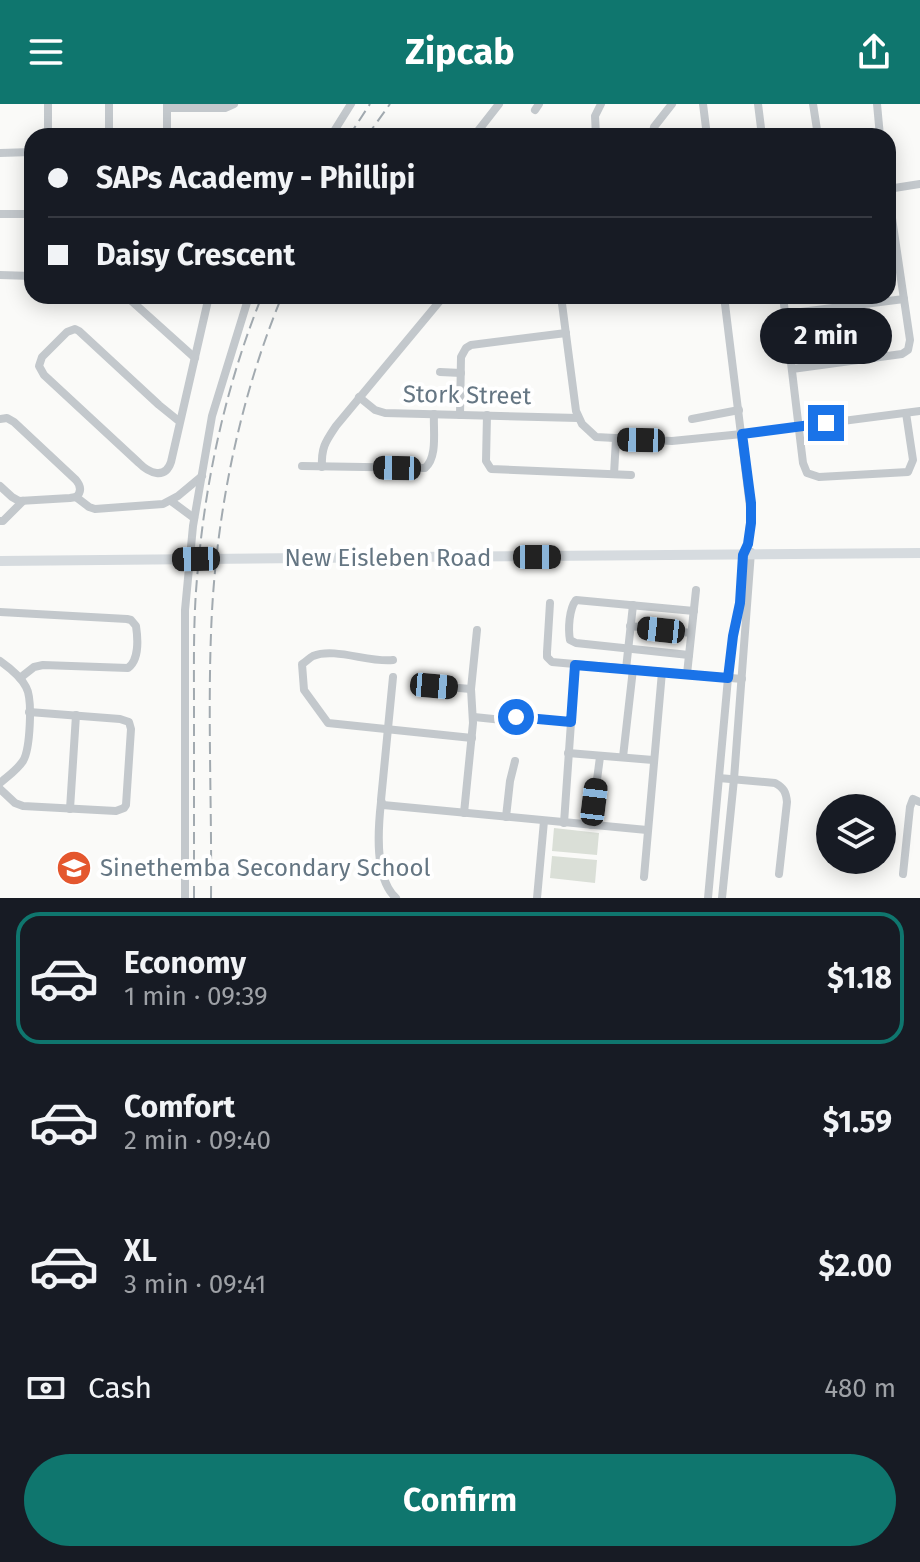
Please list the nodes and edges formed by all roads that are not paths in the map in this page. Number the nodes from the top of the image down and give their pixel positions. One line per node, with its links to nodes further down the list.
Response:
1 (48, 104): 13 (street)
2 (109, 104): 14 (street)
3 (234, 104): 12 (street)
4 (351, 104): 16 (street)
5 (499, 104): 17 (street)
6 (601, 104): 18 (street)
7 (672, 104): 19 (street)
8 (703, 104): 20 (street)
9 (758, 104): 21 (street)
10 (813, 104): 22 (street)
11 (877, 104): 23 (street)
12 (167, 106): 15 (street)
13 (48, 128)
14 (109, 128)
15 (167, 128)
16 (336, 128)
17 (480, 128)
18 (596, 128)
19 (654, 128)
20 (706, 128)
21 (761, 128)
22 (817, 128)
23 (879, 128)
24 (24, 152): 25 (street)
25 (0, 153)
26 (920, 184): 27 (street)
27 (896, 188)
28 (0, 214): 29 (street)
29 (24, 214)
30 (896, 260): 33 (street)
31 (0, 275): 32 (street)
32 (24, 276)
33 (904, 299): 34 (street); 46 (street)
34 (896, 300)
35 (135, 304): 45 (street)
36 (207, 304): 45 (street)
37 (247, 304): 66 (street)
38 (437, 304): 49 (street)
39 (562, 304): 44 (street)
40 (725, 304): 50 (street)
41 (784, 304): 43 (street)
42 (864, 304): 43 (street)
43 (785, 314): 46 (street)
44 (566, 333): 48 (street); 56 (street)
45 (195, 358): 59 (street)
46 (792, 369): 60 (street)
47 (440, 372): 48 (street)
48 (461, 373): 54 (street)
49 (359, 397): 53 (street, Stork Street); 64 (street)
50 (739, 410): 58 (street); 61 (street)
51 (920, 411): 52 (street)
52 (906, 413): 60 (street); 60 (street)
53 (434, 414): 54 (street, Stork Street); 64 (street)
54 (460, 415): 55 (street, Stork Street)
55 (487, 415): 56 (street, Stork Street); 65 (street)
56 (578, 418): 62 (street)
57 (0, 419): 69 (street)
58 (692, 419)
59 (180, 422): 59 (street)
60 (800, 427): 61 (street)
61 (742, 434): 62 (street); 74 (street)
62 (616, 439): 65 (street)
63 (302, 466): 64 (street)
64 (322, 467)
65 (614, 474): 67 (street)
66 (202, 475): 71 (street); 72 (street)
67 (631, 475)
68 (0, 486): 70 (street)
69 (76, 497): 70 (street); 71 (street)
70 (24, 501): 73 (street)
71 (171, 501): 72 (street)
72 (194, 518): 127 (street)
73 (0, 521)
74 (748, 552): 75 (main road, New Eisleben Road); 76 (main road, New Eisleben Road); 82 (street)
75 (920, 553)
76 (0, 561)
77 (696, 590): 80 (street)
78 (550, 603): 90 (street)
79 (633, 605): 80 (street); 83 (street); 86 (street)
80 (694, 611): 85 (street)
81 (0, 612): 95 (street)
82 (742, 617): 96 (street); 97 (street)
83 (630, 626): 85 (street); 86 (street)
84 (477, 630): 99 (street)
85 (691, 633): 87 (street)
86 (628, 648): 87 (street); 91 (street)
87 (689, 655): 93 (street)
88 (393, 660): 104 (street)
89 (0, 661): 95 (street)
90 (575, 665): 91 (street); 103 (street)
91 (630, 669): 92 (street); 108 (street)
92 (662, 672): 93 (street); 109 (street)
93 (687, 674): 96 (street)
94 (393, 677): 104 (street)
95 (20, 678): 100 (street)
96 (728, 678): 97 (street); 111 (street)
97 (742, 679): 112 (street)
98 (434, 686): 99 (street)
99 (471, 689): 102 (street)
100 (29, 712): 101 (street); 113 (street)
101 (76, 715): 117 (street); 117 (street)
102 (474, 717): 103 (street); 105 (street)
103 (571, 722): 106 (street)
104 (387, 729): 105 (street); 115 (street)
105 (472, 738): 118 (street)
106 (568, 753): 107 (street); 121 (street)
107 (600, 757): 108 (street); 122 (street)
108 (623, 757): 109 (street)
109 (653, 760): 123 (street)
110 (515, 761): 119 (street)
111 (719, 778): 112 (street); 130 (street)
112 (734, 779): 124 (street); 131 (street)
113 (0, 783)
114 (0, 789): 117 (street)
115 (381, 802): 118 (street); 128 (street)
116 (920, 802): 125 (street)
117 (70, 809)
118 (464, 813): 119 (street)
119 (506, 817): 120 (street)
120 (544, 821): 121 (street); 129 (street)
121 (564, 823): 122 (street)
122 (591, 825): 123 (street)
123 (647, 830): 126 (street)
124 (779, 874)
125 (903, 874)
126 (644, 877)
127 (185, 898)
128 (396, 898)
129 (537, 898)
130 (708, 898)
131 (722, 898)

